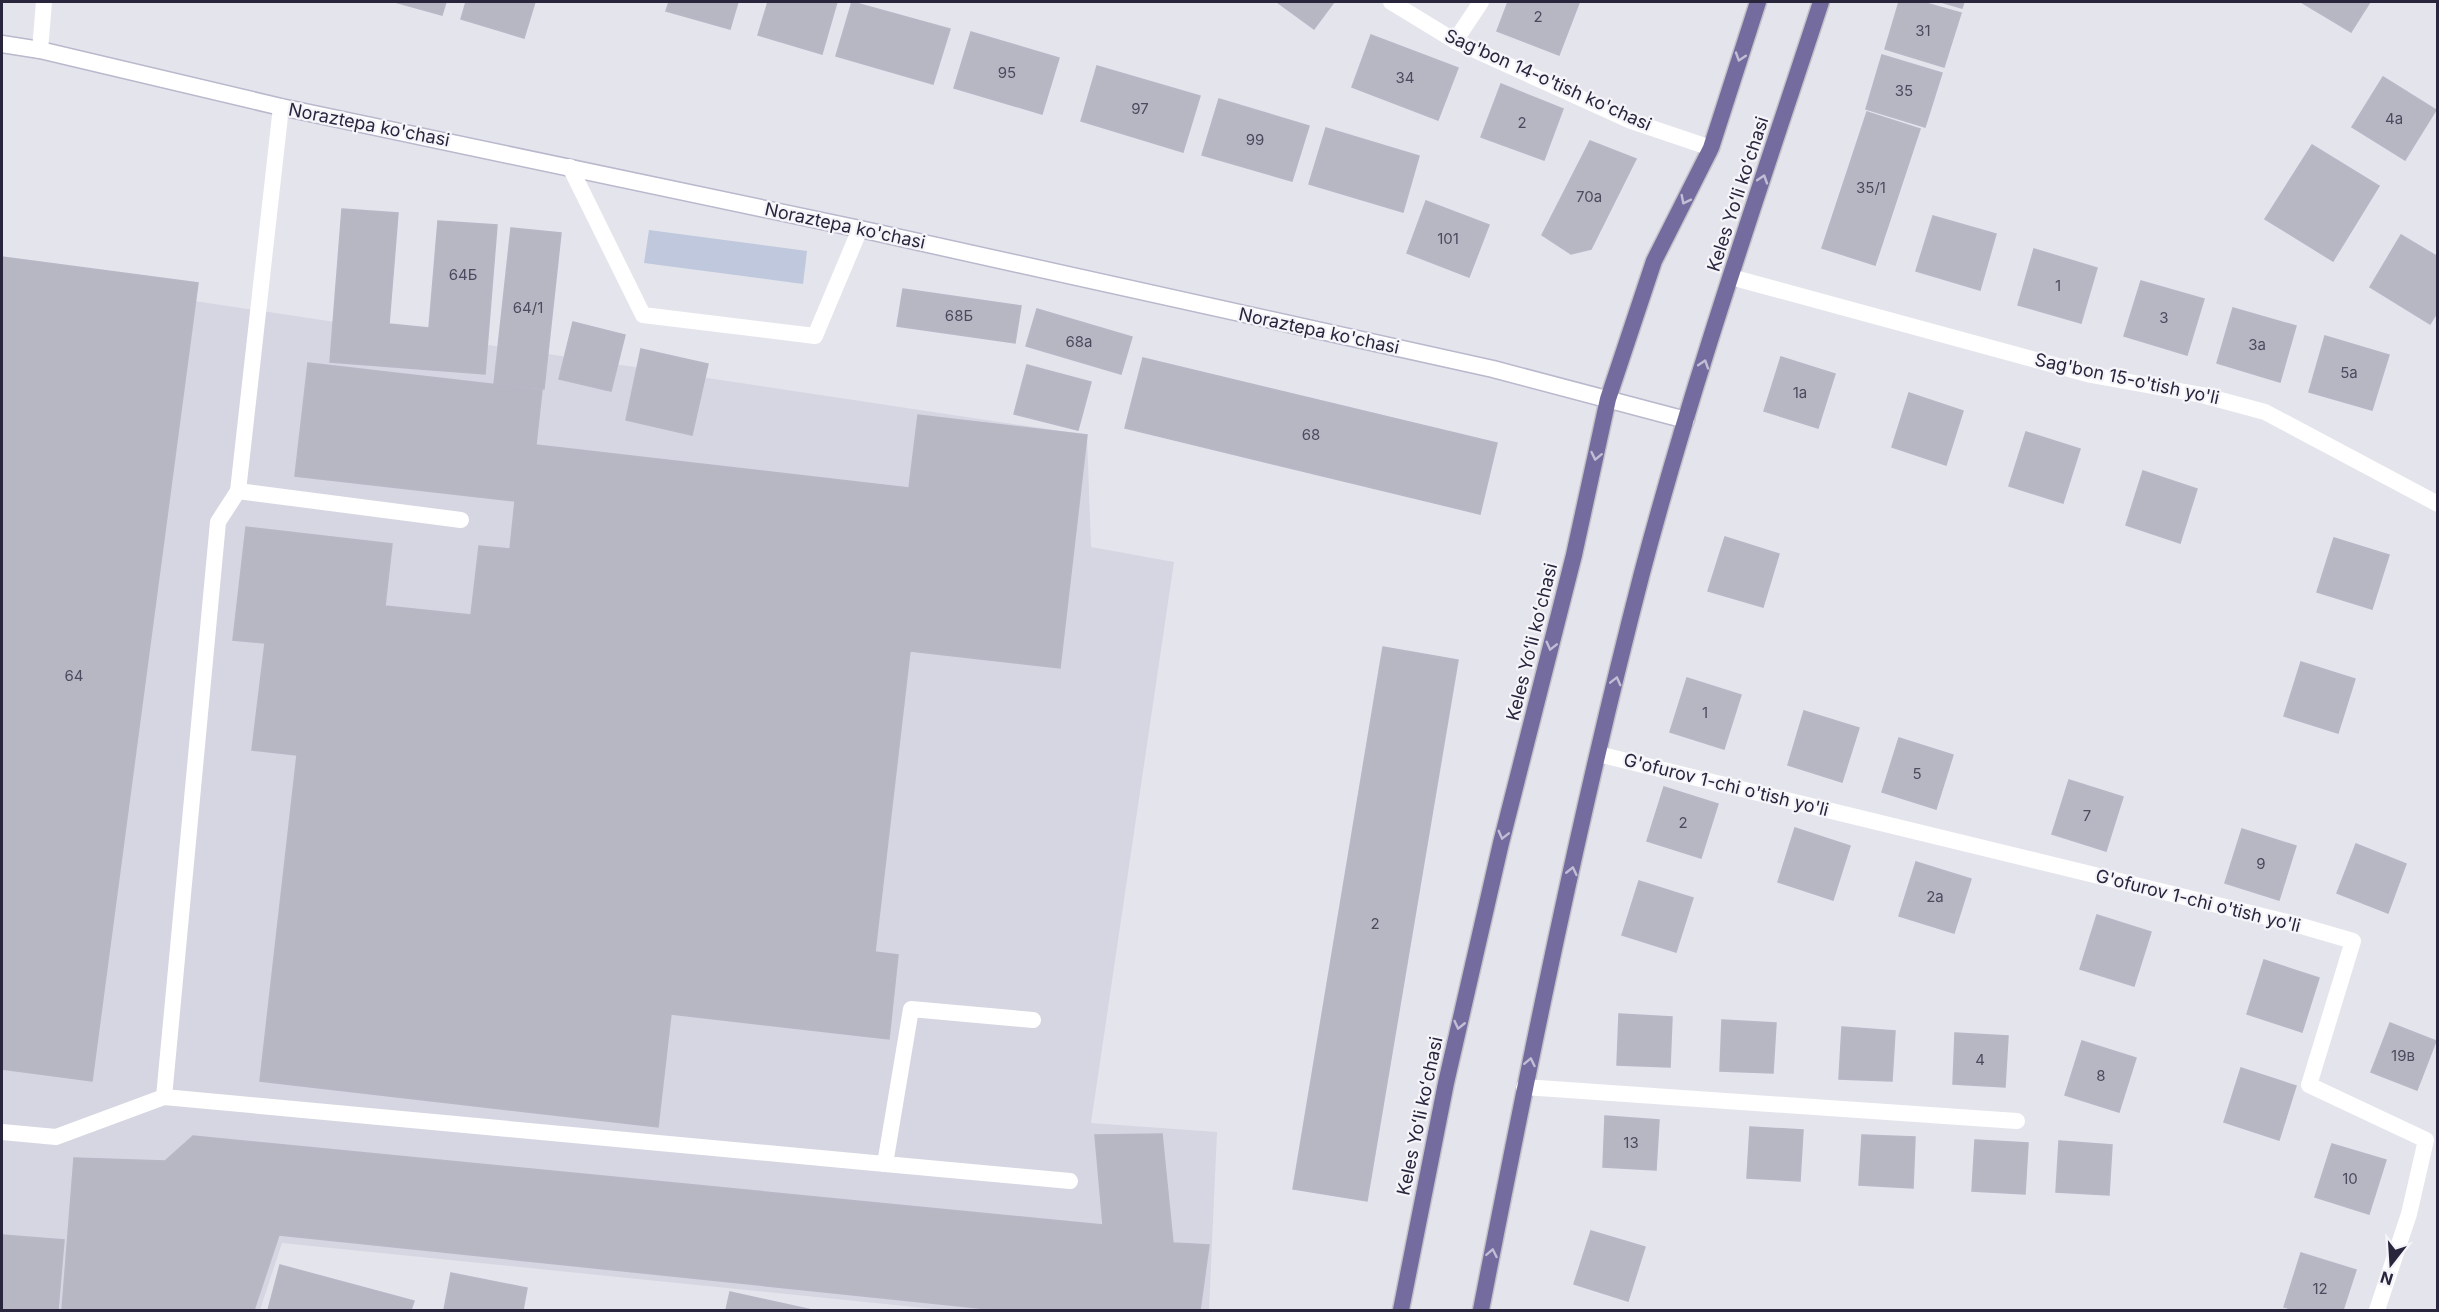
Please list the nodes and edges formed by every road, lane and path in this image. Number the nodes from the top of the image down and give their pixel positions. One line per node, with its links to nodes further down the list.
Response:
1 (44, 2): 8 (street)
2 (1391, 2): 6 (street, Sag'bon 14-o'tish ko'chasi)
3 (1481, 2): 6 (street)
4 (1758, 2): 10 (main road, Keles Yoʻli koʻchasi, one-way to 10)
5 (1821, 2): 13 (main road, Keles Yoʻli koʻchasi, one-way to 5)
6 (1455, 40): 10 (street, Sag'bon 14-o'tish ko'chasi)
7 (2, 44): 8 (street, Noraztepa ko'chasi)
8 (40, 50): 9 (street, Noraztepa ko'chasi)
9 (281, 107): 11 (street, Noraztepa ko'chasi); 16 (street)
10 (1711, 148): 14 (main road, Keles Yoʻli koʻchasi, one-way to 14)
11 (570, 167): 12 (street, Noraztepa ko'chasi); 12 (street)
12 (860, 229): 14 (street, Noraztepa ko'chasi)
13 (1731, 277): 15 (main road, Keles Yoʻli koʻchasi, one-way to 13); 17 (street, Sag'bon 15-o'tish yo'li)
14 (1608, 399): 15 (street, Noraztepa ko'chasi); 27 (main road, Keles Yoʻli koʻchasi, one-way to 27)
15 (1686, 420): 19 (main road, Keles Yoʻli koʻchasi, one-way to 15)
16 (238, 490): 18 (street); 22 (street)
17 (2438, 504)
18 (461, 520)
19 (1598, 754): 21 (main road, Keles Yoʻli koʻchasi, one-way to 19); 29 (street, G'ofurov 1-chi o'tish yo'li)
20 (1033, 1020): 25 (street)
21 (1524, 1087): 23 (street); 28 (main road, Keles Yoʻli koʻchasi, one-way to 21)
22 (164, 1097): 24 (street); 25 (street)
23 (2017, 1121)
24 (2, 1132)
25 (885, 1164): 26 (street)
26 (1070, 1181)
27 (1401, 1311)
28 (1481, 1311)
29 (2377, 1311)

